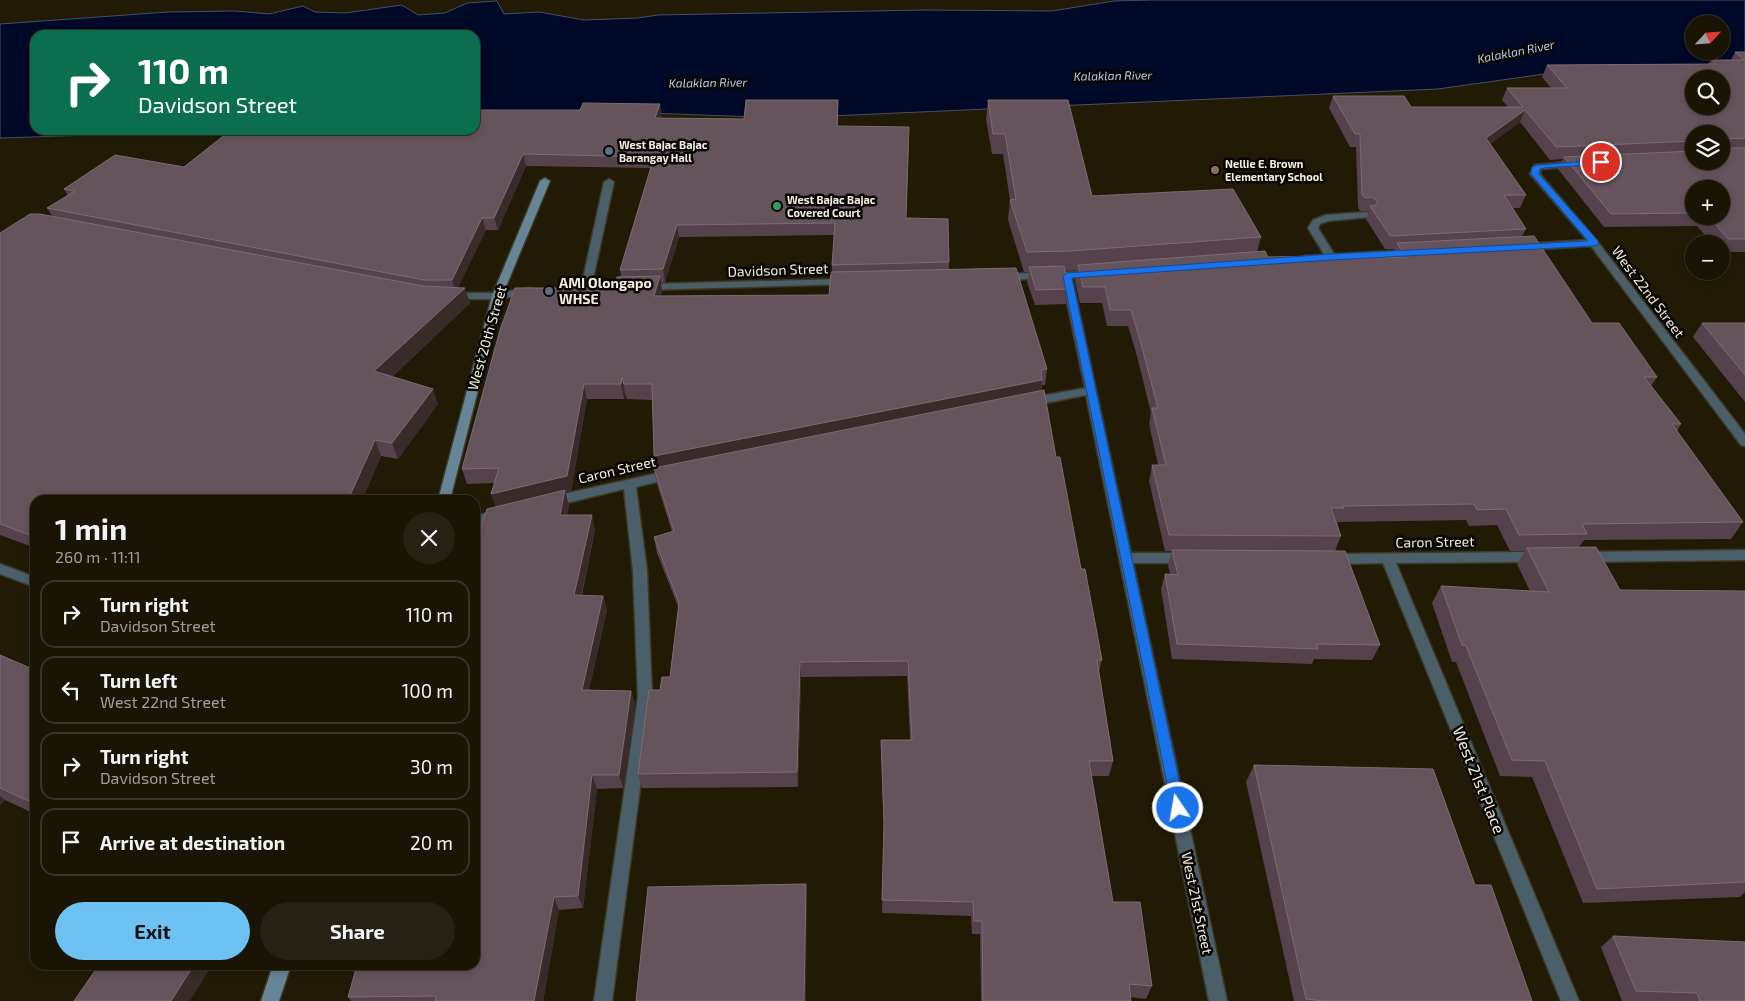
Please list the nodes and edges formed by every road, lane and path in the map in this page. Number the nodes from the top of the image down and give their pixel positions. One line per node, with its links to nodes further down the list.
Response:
1 (1585, 163): 5 (street, West 22nd Street)
2 (545, 182): 18 (street, West 20th Street)
3 (609, 182): 14 (street)
4 (1367, 215): 8 (street)
5 (1594, 243): 6 (street); 21 (street, West 22nd Street)
6 (1516, 247)
7 (1419, 252): 8 (street)
8 (1331, 257): 9 (street)
9 (1292, 260)
10 (1106, 273): 11 (street)
11 (1067, 276): 12 (street); 19 (street, West 21st Street)
12 (989, 278)
13 (851, 281): 14 (street, Davidson Street)
14 (586, 288): 15 (street, Davidson Street)
15 (565, 289)
16 (541, 290): 18 (street)
17 (438, 296): 18 (street)
18 (497, 296): 24 (street, West 20th Street)
19 (1091, 390): 20 (street); 31 (street, West 21st Street)
20 (1014, 406)
21 (1745, 442)
22 (686, 471): 23 (street, Caron Street)
23 (628, 483): 25 (street, Caron Street); 39 (street)
24 (445, 495)
25 (542, 504)
26 (513, 511): 27 (street)
27 (480, 520)
28 (1745, 555): 30 (street)
29 (1546, 557): 34 (street, Caron Street)
30 (1576, 557)
31 (1126, 558): 32 (street); 40 (street, West 21st Street)
32 (1194, 558)
33 (1320, 559): 34 (street, Caron Street)
34 (1388, 559): 41 (street, West 21st Place)
35 (0, 569): 36 (street)
36 (30, 580)
37 (280, 970): 38 (street)
38 (270, 1001)
39 (603, 1001)
40 (1218, 1001)
41 (1570, 1001)

